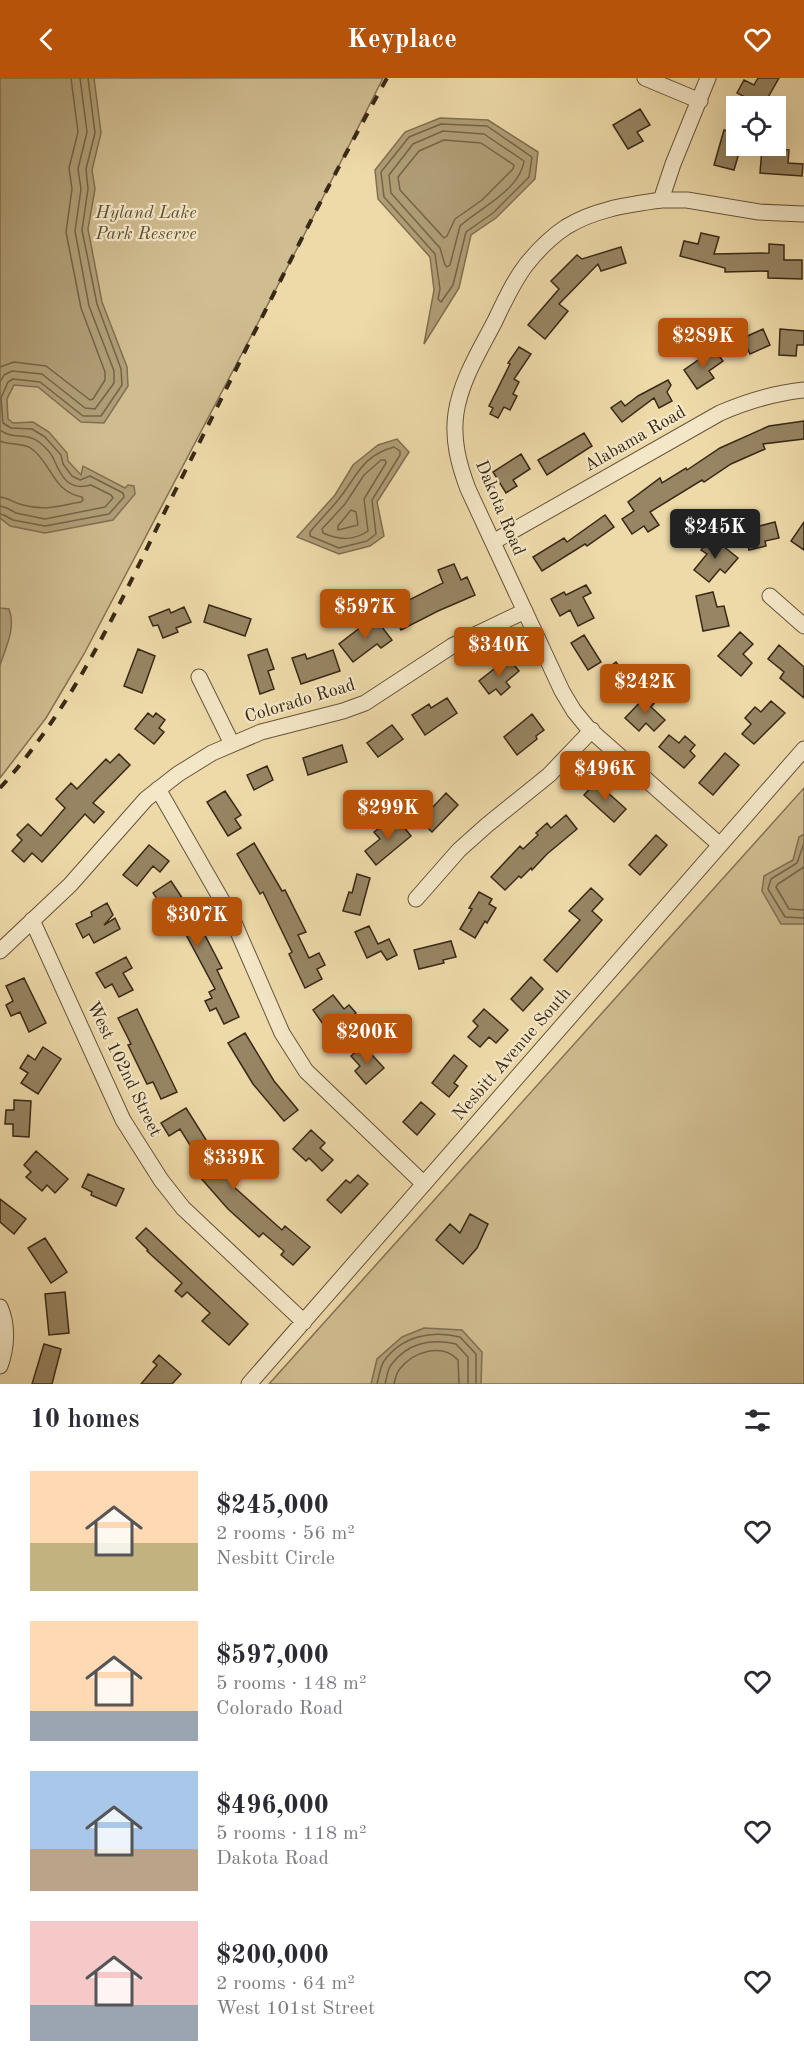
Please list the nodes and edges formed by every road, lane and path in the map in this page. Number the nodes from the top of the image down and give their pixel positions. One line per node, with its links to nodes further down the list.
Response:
1 (645, 78): 3 (street)
2 (708, 78): 3 (street)
3 (700, 101): 4 (street)
4 (661, 200): 5 (street, Dakota Road); 7 (street, Dakota Road)
5 (804, 214)
6 (804, 390): 7 (street, Alabama Road)
7 (492, 542): 9 (street, Dakota Road)
8 (770, 596): 10 (street)
9 (525, 611): 12 (street, Dakota Road); 13 (street, Colorado Road)
10 (804, 626)
11 (199, 677): 13 (street)
12 (592, 730): 16 (street, Dakota Road); 17 (street)
13 (232, 744): 15 (street, Colorado Road)
14 (804, 749): 16 (street, Nesbitt Avenue South)
15 (158, 789): 18 (street, Colorado Road); 20 (street)
16 (720, 845): 20 (street, Nesbitt Avenue South)
17 (416, 899)
18 (32, 920): 19 (street, Colorado Road); 22 (street, West 102nd Street)
19 (0, 951)
20 (424, 1184): 22 (street, Nesbitt Avenue South)
21 (0, 1307): 23 (street)
22 (304, 1322): 24 (street, Nesbitt Avenue South)
23 (0, 1366)
24 (249, 1384)

